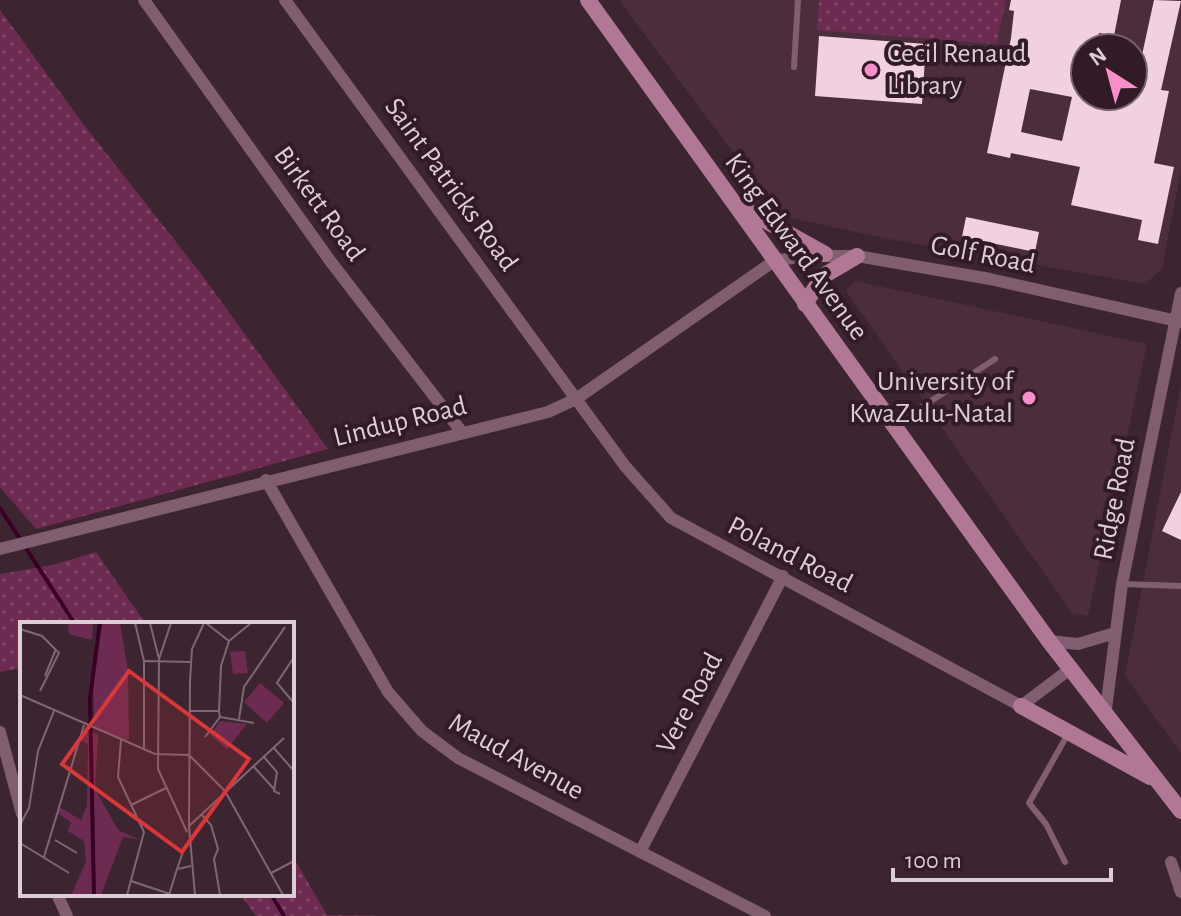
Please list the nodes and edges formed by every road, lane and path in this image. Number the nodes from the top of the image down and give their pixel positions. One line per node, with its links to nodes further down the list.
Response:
1 (144, 0): 16 (street, Birkett Road)
2 (285, 0): 14 (street, Saint Patricks Road)
3 (588, 0): 6 (street, King Edward Avenue)
4 (798, 0): 5 (lane)
5 (794, 67)
6 (731, 201): 7 (street); 9 (street, King Edward Avenue)
7 (825, 254): 8 (street, Golf Road); 9 (street, Golf Road)
8 (857, 256): 11 (street); 12 (street, Golf Road)
9 (774, 261): 11 (street, King Edward Avenue); 14 (street, Lindup Road)
10 (1181, 293): 12 (street, Ridge Road)
11 (805, 304): 15 (street, King Edward Avenue)
12 (1178, 321): 20 (street, Ridge Road)
13 (995, 359): 15 (lane)
14 (576, 399): 16 (street, Lindup Road); 19 (street, Poland Road)
15 (893, 426): 23 (street, King Edward Avenue)
16 (461, 431): 17 (street, Lindup Road)
17 (266, 480): 18 (street, Lindup Road); 32 (street, Maud Avenue)
18 (3, 548)
19 (783, 576): 25 (street, Poland Road); 32 (street, Vere Road)
20 (1122, 584): 21 (lane); 22 (street, Ridge Road)
21 (1181, 586)
22 (1115, 633): 23 (street); 26 (street, Ridge Road)
23 (1049, 641): 24 (street, King Edward Avenue)
24 (1070, 669): 25 (street); 26 (street, King Edward Avenue)
25 (1021, 706): 28 (street)
26 (1105, 717): 29 (street, King Edward Avenue)
27 (0, 732): 30 (street)
28 (1069, 732): 29 (street); 33 (lane)
29 (1158, 782): 31 (street, King Edward Avenue)
30 (20, 807)
31 (1181, 811)
32 (640, 852): 38 (street, Maud Avenue)
33 (1065, 862)
34 (1171, 862): 35 (street)
35 (1181, 892)
36 (58, 896): 37 (street)
37 (67, 916)
38 (765, 916)

